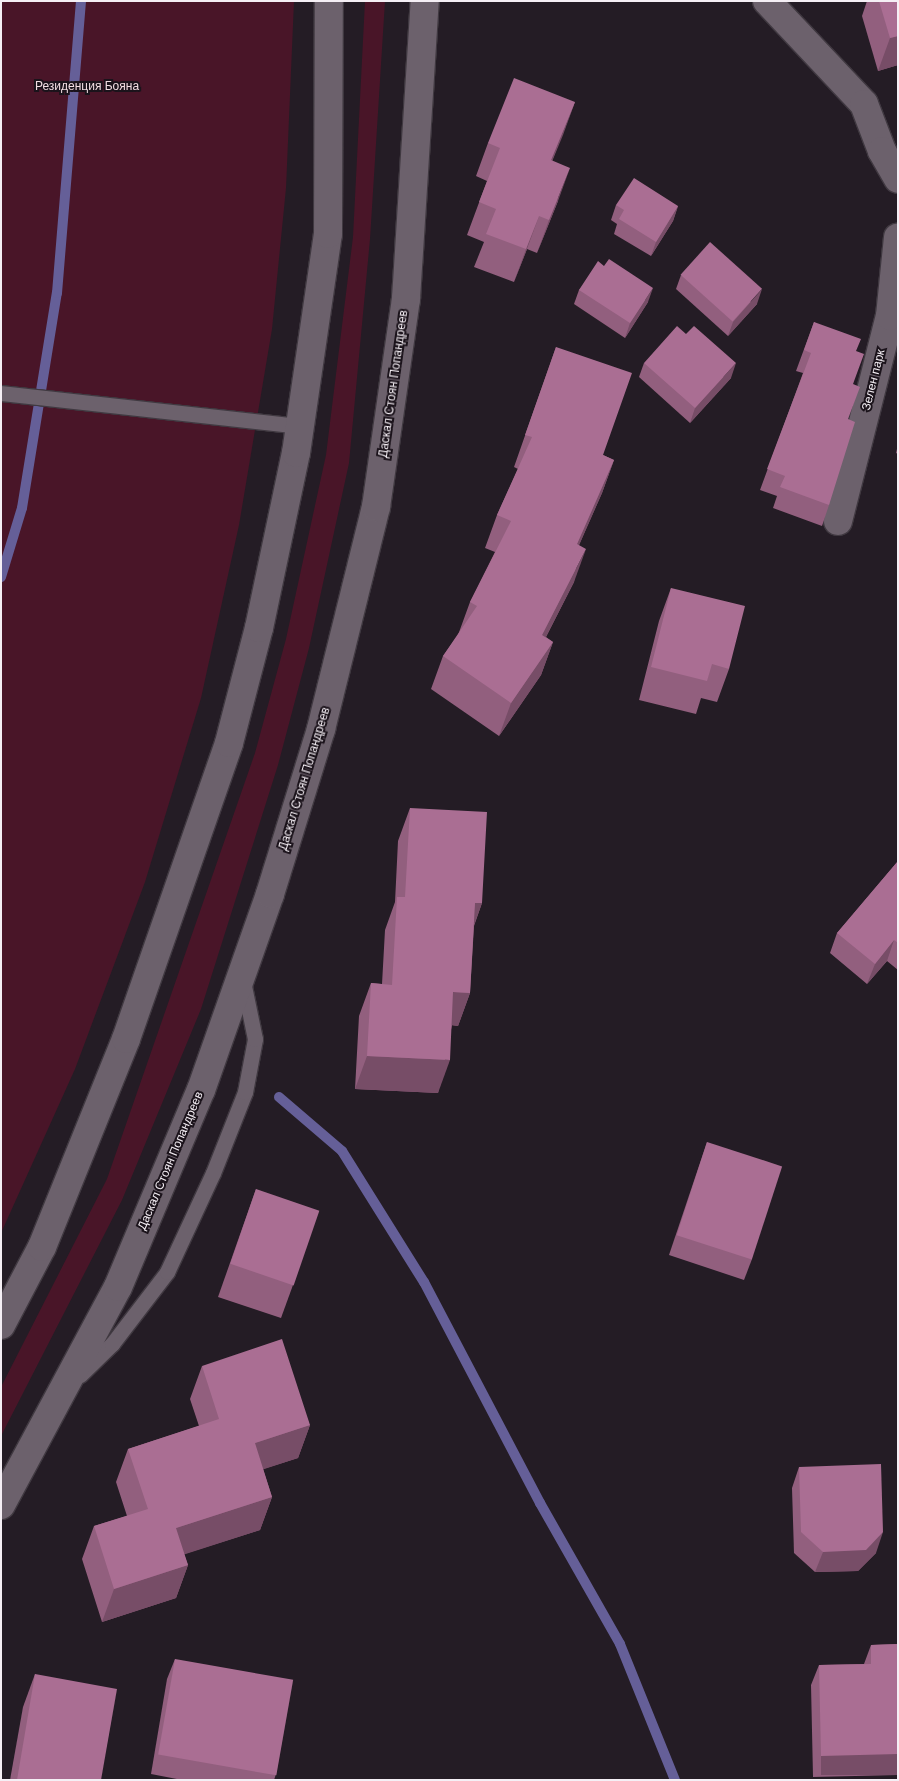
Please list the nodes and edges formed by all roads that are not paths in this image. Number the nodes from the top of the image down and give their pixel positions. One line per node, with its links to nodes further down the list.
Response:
1 (330, 1): 7 (main road)
2 (425, 1): 9 (main road, Даскал Стоян Попандреев)
3 (767, 1): 4 (main road)
4 (898, 179)
5 (898, 236): 8 (main road, Зелен парк)
6 (1, 393): 7 (lane)
7 (300, 426): 10 (main road)
8 (838, 521)
9 (242, 973): 11 (main road, Даскал Стоян Попандреев); 11 (lane)
10 (1, 1325)
11 (62, 1391): 12 (main road, Даскал Стоян Попандреев)
12 (1, 1505)

